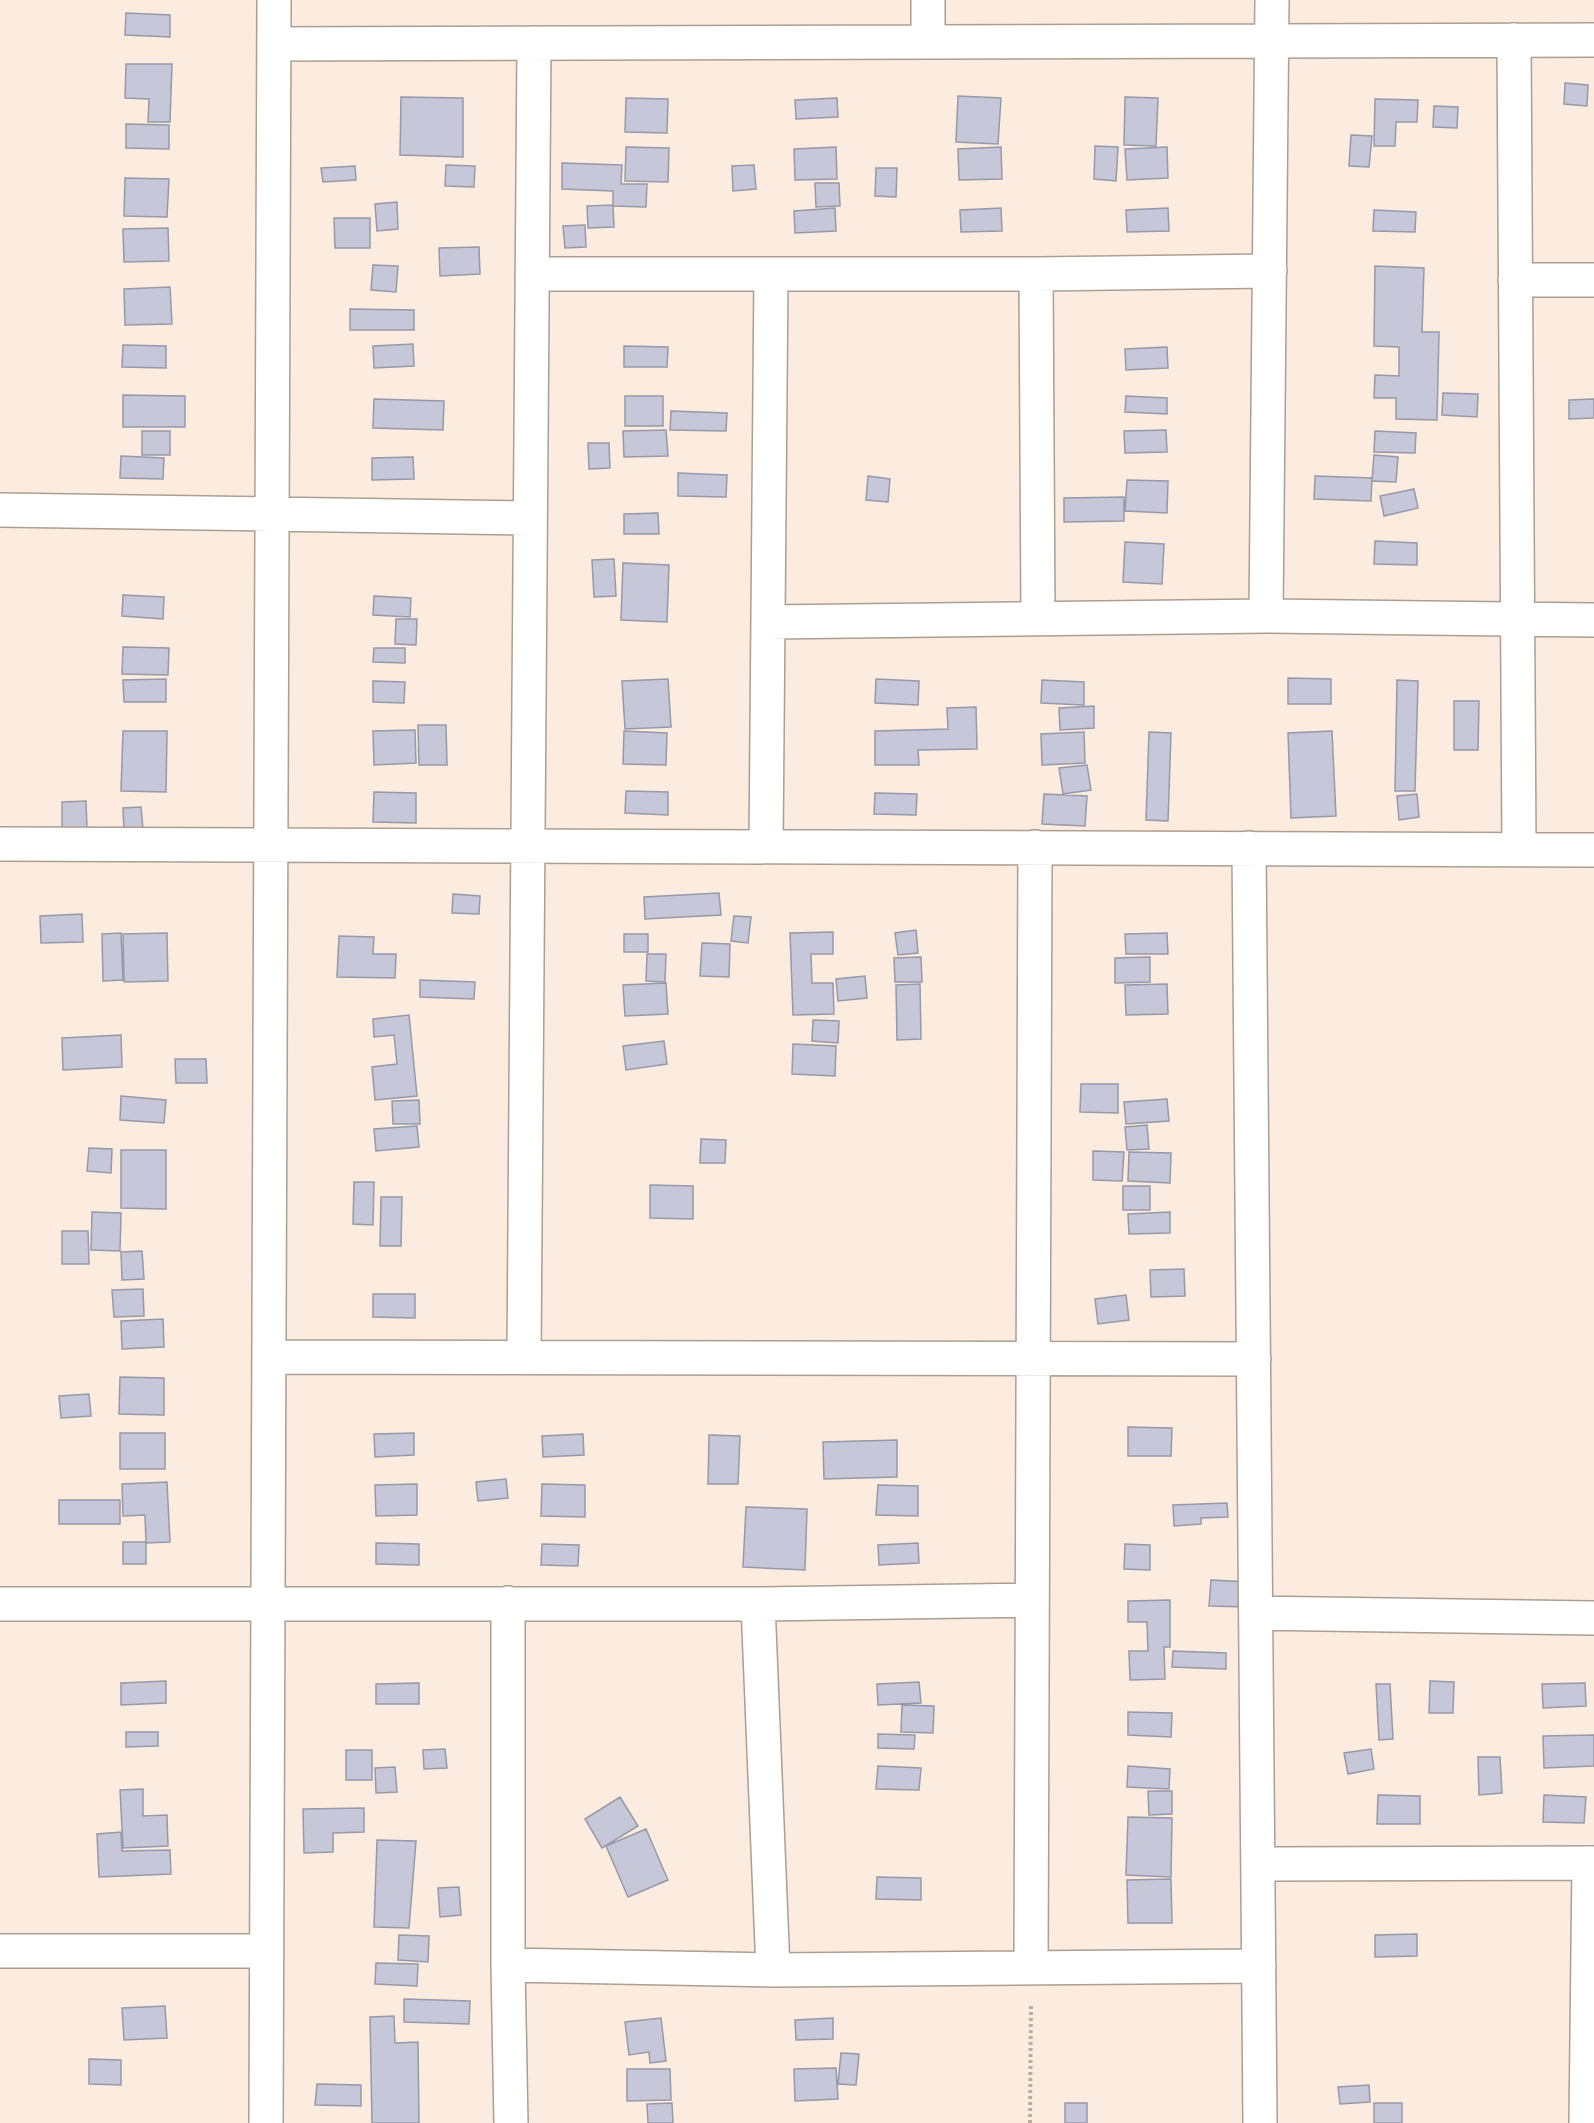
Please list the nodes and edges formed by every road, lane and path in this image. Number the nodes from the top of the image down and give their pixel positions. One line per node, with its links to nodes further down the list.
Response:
1 (274, 0): 9 (street)
2 (928, 0): 7 (street)
3 (1272, 0): 6 (street)
4 (1514, 40): 5 (street); 6 (street); 14 (street)
5 (1594, 40)
6 (1273, 41): 7 (street); 10 (street)
7 (928, 42): 8 (street)
8 (534, 43): 9 (street); 11 (street)
9 (274, 44): 17 (street)
10 (1270, 271): 13 (street); 19 (street)
11 (532, 274): 12 (street); 18 (street)
12 (771, 274): 13 (street); 23 (street)
13 (1036, 274): 20 (street)
14 (1515, 280): 15 (street); 21 (street)
15 (1594, 280)
16 (0, 510): 17 (street)
17 (272, 514): 18 (street); 25 (street)
18 (530, 518): 26 (street)
19 (1266, 616): 20 (street); 21 (street)
20 (1038, 618): 23 (street)
21 (1517, 619): 22 (street); 30 (street)
22 (1594, 620)
23 (768, 622): 27 (street)
24 (0, 844): 25 (street)
25 (271, 845): 26 (street); 32 (street)
26 (528, 845): 27 (street); 33 (street)
27 (766, 846): 28 (street)
28 (1035, 847): 29 (street); 34 (street)
29 (1250, 848): 30 (street); 35 (street)
30 (1519, 849): 31 (street)
31 (1594, 850)
32 (269, 1357): 33 (street); 39 (street)
33 (524, 1357): 34 (street)
34 (1034, 1358): 35 (street); 36 (street)
35 (1254, 1359): 41 (street)
36 (1031, 1600): 40 (street); 49 (street)
37 (508, 1602): 39 (street); 40 (street); 47 (street)
38 (0, 1604): 39 (street)
39 (268, 1604): 46 (street)
40 (758, 1604): 50 (street)
41 (1256, 1613): 42 (street); 44 (street)
42 (1594, 1618)
43 (1592, 1863): 44 (street); 55 (street)
44 (1258, 1864): 48 (street)
45 (0, 1951): 46 (street)
46 (266, 1951): 51 (street)
47 (508, 1965): 50 (street); 52 (street)
48 (1259, 1966): 49 (street); 54 (street)
49 (1031, 1968): 50 (street); 53 (path)
50 (772, 1970)
51 (266, 2123)
52 (511, 2123)
53 (1030, 2123)
54 (1260, 2123)
55 (1586, 2123)

